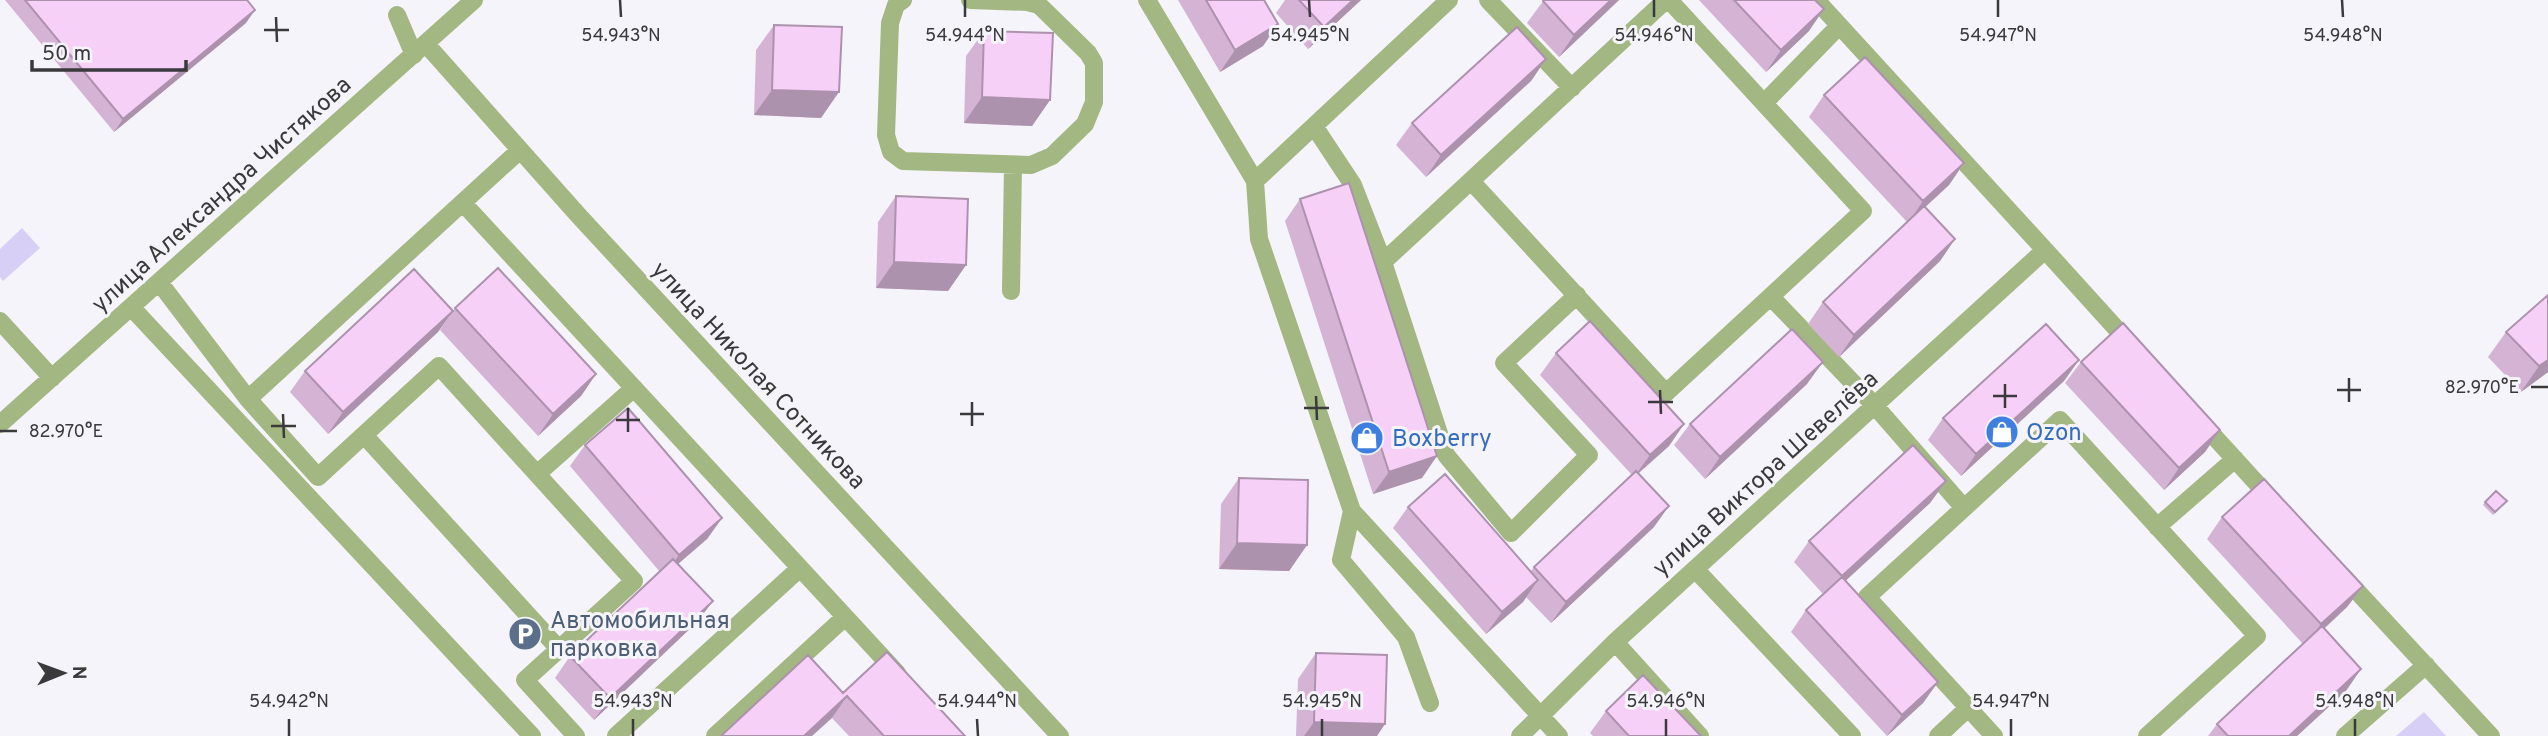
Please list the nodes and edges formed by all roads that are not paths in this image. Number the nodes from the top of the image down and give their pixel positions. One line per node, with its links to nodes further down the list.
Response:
1 (903, 0): 17 (street)
2 (970, 0): 8 (street)
3 (1147, 0): 18 (street)
4 (1449, 0): 15 (street)
5 (1488, 0): 13 (street)
6 (1668, 0): 13 (street); 14 (street)
7 (1816, 0): 11 (street)
8 (1016, 1): 17 (street)
9 (468, 2): 12 (street, улица Александра Чистякова)
10 (397, 15): 12 (street, улица Николая Сотникова)
11 (1839, 26): 14 (street); 21 (street)
12 (420, 50): 16 (street, улица Николая Сотникова); 23 (street, улица Александра Чистякова)
13 (1572, 88): 19 (street)
14 (1763, 103): 26 (street)
15 (1314, 126): 18 (street); 22 (street)
16 (520, 150): 20 (street); 58 (street, улица Николая Сотникова)
17 (1013, 165): 24 (street)
18 (1255, 181): 40 (street)
19 (1471, 181): 22 (street); 25 (street)
20 (463, 203): 31 (street); 32 (street)
21 (2045, 250): 29 (street); 33 (street, улица Виктора Шевелёва)
22 (1383, 262): 25 (street)
23 (159, 282): 27 (street, улица Александра Чистякова); 32 (street)
24 (1011, 291)
25 (1577, 295): 26 (street)
26 (1771, 297): 33 (street)
27 (131, 307): 30 (street, улица Александра Чистякова); 54 (street)
28 (0, 321): 30 (street)
29 (2141, 356)
30 (52, 378): 35 (street, улица Александра Чистякова)
31 (634, 388): 38 (street); 44 (street)
32 (248, 399): 36 (street)
33 (1875, 407): 39 (street); 45 (street, улица Виктора Шевелёва)
34 (2188, 408): 37 (street)
35 (0, 424)
36 (364, 435): 38 (street); 48 (street)
37 (2235, 459): 41 (street); 42 (street)
38 (537, 474): 48 (street)
39 (1965, 508): 42 (street); 52 (street)
40 (1352, 511): 51 (street); 53 (street)
41 (2289, 518)
42 (2157, 527): 65 (street)
43 (2326, 557): 49 (street)
44 (800, 568): 46 (street); 56 (street)
45 (1695, 569): 47 (street, улица Виктора Шевелёва); 62 (street)
46 (845, 617): 50 (street); 57 (street)
47 (1615, 642): 53 (street, улица Виктора Шевелёва); 61 (street)
48 (559, 649): 55 (street)
49 (2426, 665): 66 (street); 67 (street)
50 (909, 686)
51 (1430, 703)
52 (1968, 708): 63 (street); 64 (street)
53 (1541, 717): 59 (street, улица Виктора Шевелёва); 60 (street)
54 (532, 736)
55 (576, 736)
56 (616, 736)
57 (715, 736)
58 (1060, 736)
59 (1520, 736)
60 (1559, 736)
61 (1700, 736)
62 (1852, 736)
63 (1938, 736)
64 (1994, 736)
65 (2147, 736)
66 (2345, 736)
67 (2491, 736)

